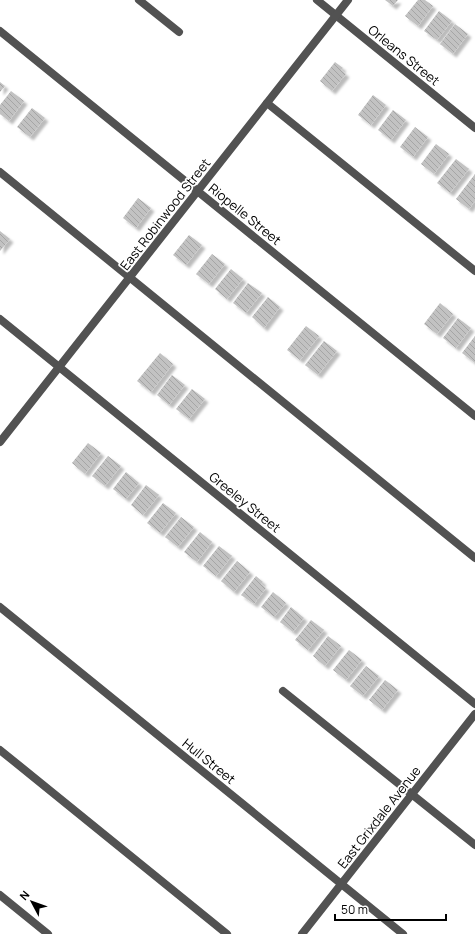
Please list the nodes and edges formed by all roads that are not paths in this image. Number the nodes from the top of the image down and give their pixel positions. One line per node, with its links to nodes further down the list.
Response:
1 (140, 0): 6 (street)
2 (317, 0): 4 (street, Orleans Street)
3 (348, 0): 4 (street, East Robinwood Street)
4 (336, 15): 7 (street, East Robinwood Street); 8 (street, Orleans Street)
5 (0, 31): 10 (street, Riopelle Street)
6 (179, 32)
7 (267, 103): 10 (street, East Robinwood Street); 11 (street)
8 (475, 128)
9 (0, 172): 12 (street)
10 (198, 191): 12 (street, East Robinwood Street); 15 (street, Riopelle Street)
11 (475, 271)
12 (130, 277): 14 (street, East Robinwood Street); 17 (street)
13 (0, 319): 14 (street, Greeley Street)
14 (59, 367): 16 (street, East Robinwood Street); 20 (street, Greeley Street)
15 (475, 416)
16 (0, 442)
17 (475, 558)
18 (0, 607): 25 (street, Hull Street)
19 (283, 691): 23 (street)
20 (475, 704)
21 (475, 714): 23 (street, East Grixdale Avenue)
22 (0, 750): 28 (street)
23 (412, 794): 24 (street); 25 (street, East Grixdale Avenue)
24 (475, 844)
25 (341, 884): 29 (street, East Grixdale Avenue); 30 (street, Hull Street)
26 (0, 895): 27 (street)
27 (48, 934)
28 (227, 934)
29 (302, 934)
30 (403, 934)

